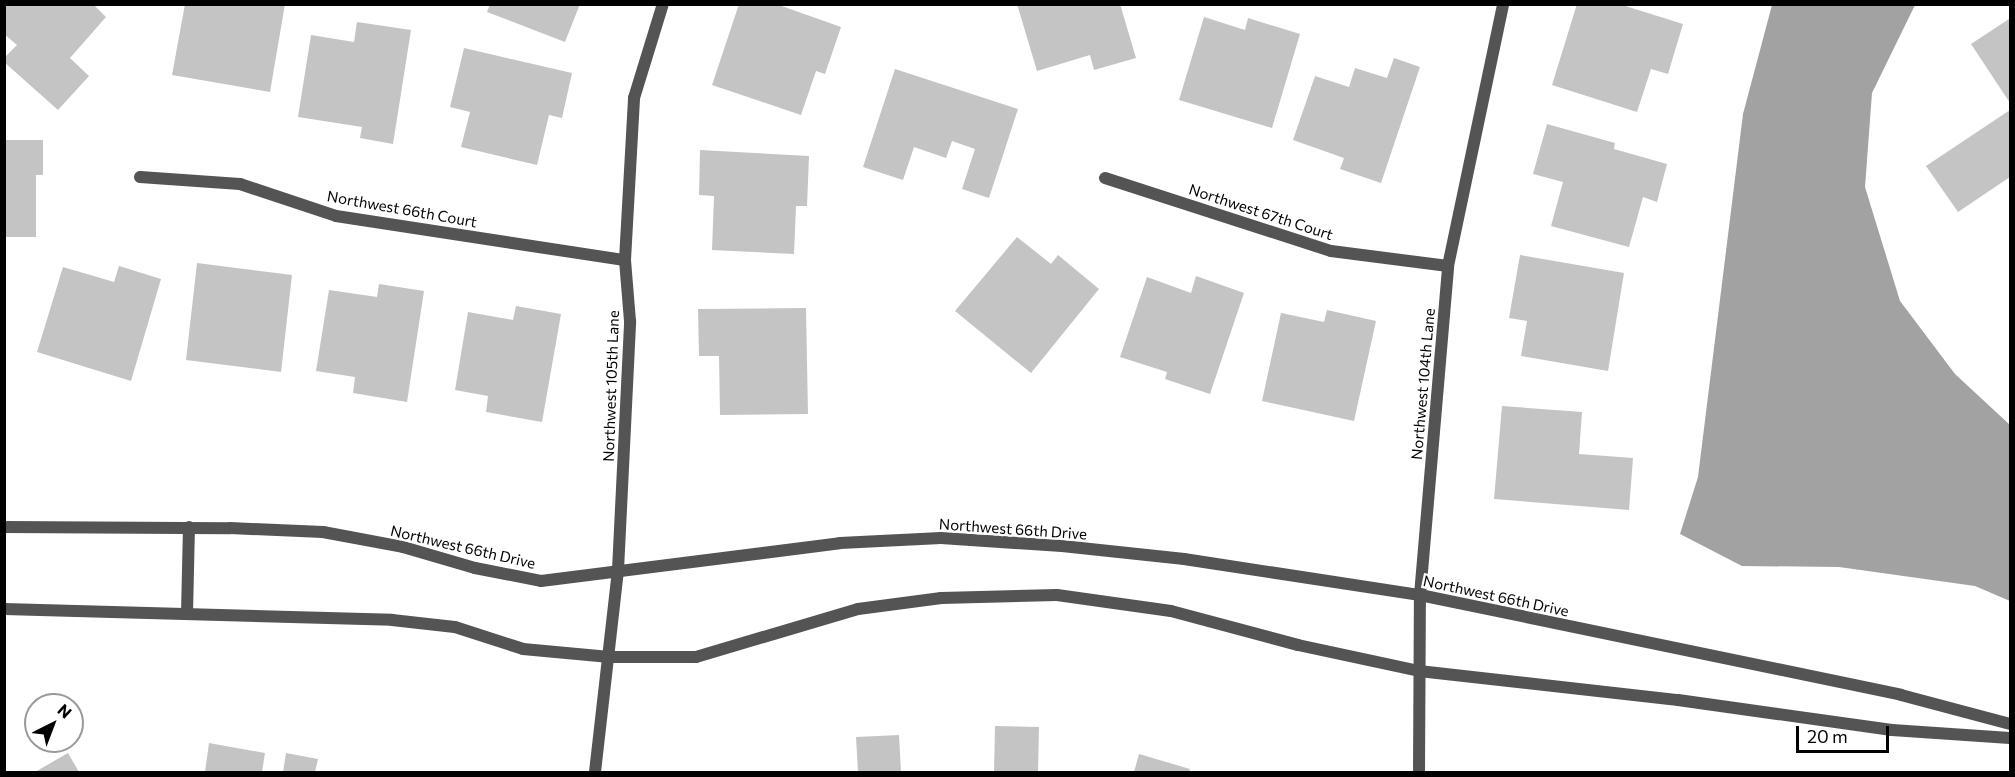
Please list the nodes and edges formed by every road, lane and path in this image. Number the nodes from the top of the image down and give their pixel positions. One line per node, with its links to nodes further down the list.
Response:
1 (663, 4): 5 (street, Northwest 105th Lane)
2 (1503, 4): 6 (street, Northwest 104th Lane)
3 (140, 177): 5 (street, Northwest 66th Court)
4 (1105, 178): 6 (street, Northwest 67th Court)
5 (625, 260): 9 (street, Northwest 105th Lane)
6 (1448, 266): 10 (street, Northwest 104th Lane)
7 (4, 527): 8 (street, Northwest 66th Drive)
8 (189, 527): 9 (street, Northwest 66th Drive); 12 (street)
9 (618, 570): 10 (street, Northwest 66th Drive); 13 (street, Northwest 105th Lane)
10 (1420, 595): 14 (street, Northwest 104th Lane); 15 (street, Northwest 66th Drive)
11 (4, 609): 12 (street)
12 (188, 614): 13 (street)
13 (610, 657): 14 (street); 17 (street, Northwest 105th Lane)
14 (1419, 671): 16 (street); 18 (street, Northwest 104th Lane)
15 (2010, 724)
16 (2010, 738)
17 (595, 772)
18 (1419, 772)

